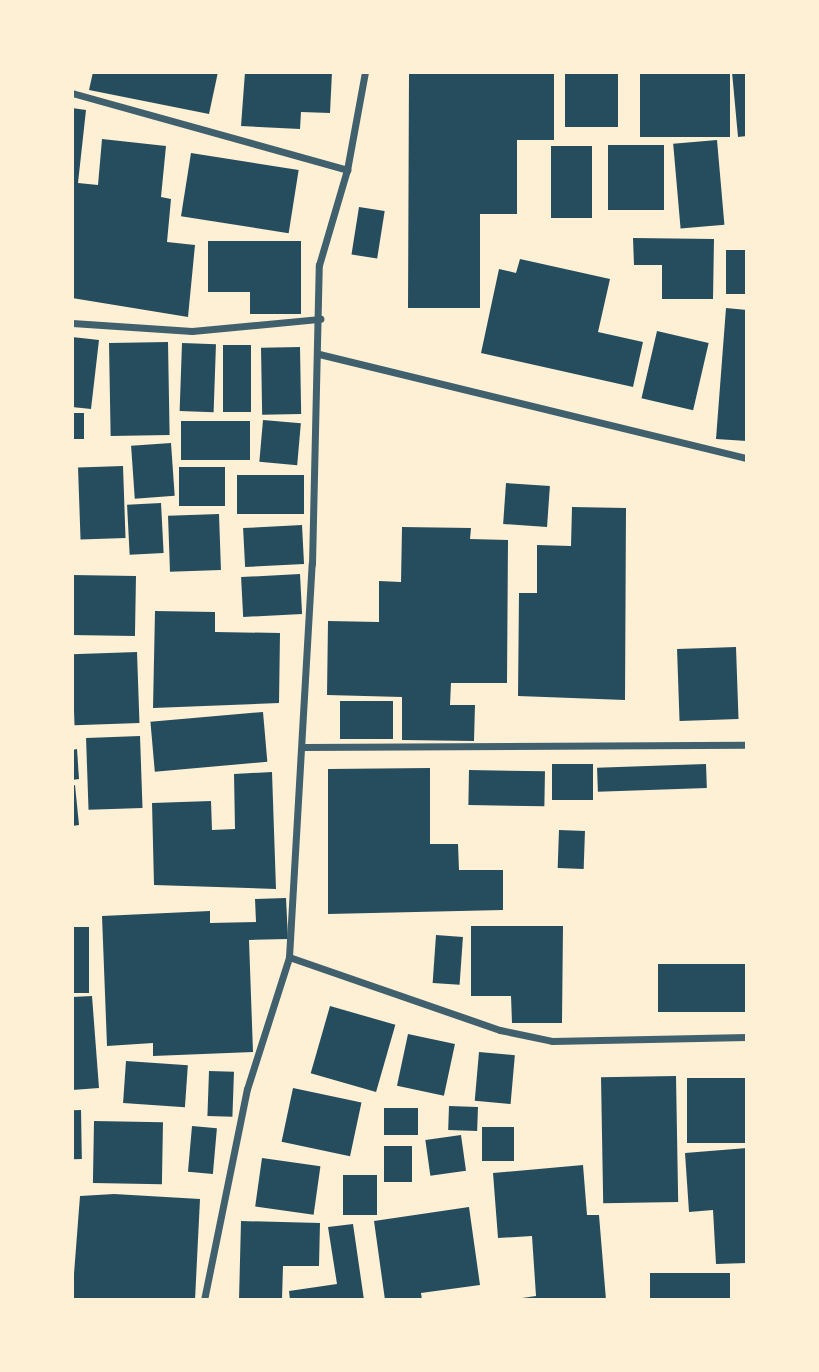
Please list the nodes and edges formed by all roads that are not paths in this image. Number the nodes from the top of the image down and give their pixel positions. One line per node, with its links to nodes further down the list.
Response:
1 (365, 72): 3 (street)
2 (72, 93): 3 (street)
3 (347, 170): 4 (street)
4 (320, 319): 5 (street); 6 (street)
5 (72, 323)
6 (319, 355): 7 (street); 9 (street)
7 (747, 458)
8 (747, 745): 9 (street)
9 (303, 747): 10 (street)
10 (289, 957): 11 (street); 12 (street)
11 (747, 1037)
12 (204, 1300)

